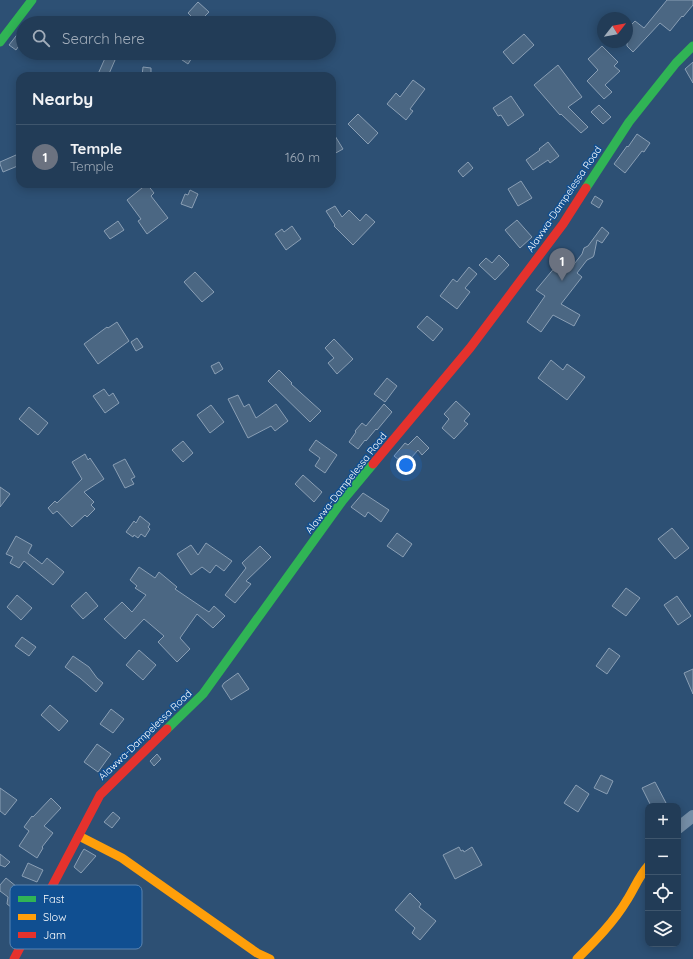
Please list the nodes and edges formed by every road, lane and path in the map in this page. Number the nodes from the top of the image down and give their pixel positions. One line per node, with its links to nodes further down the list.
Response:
1 (32, 0): 2 (main road)
2 (20, 16)
3 (16, 21): 4 (main road)
4 (0, 42)
5 (693, 46): 8 (main road, Alawwa-Dampelessa Road)
6 (693, 816): 7 (street)
7 (681, 826)
8 (79, 836): 10 (main road, Alawwa-Dampelessa Road); 13 (main road)
9 (645, 870): 14 (main road)
10 (53, 885)
11 (19, 949): 12 (main road, Alawwa-Dampelessa Road)
12 (14, 959)
13 (270, 959)
14 (577, 959)

